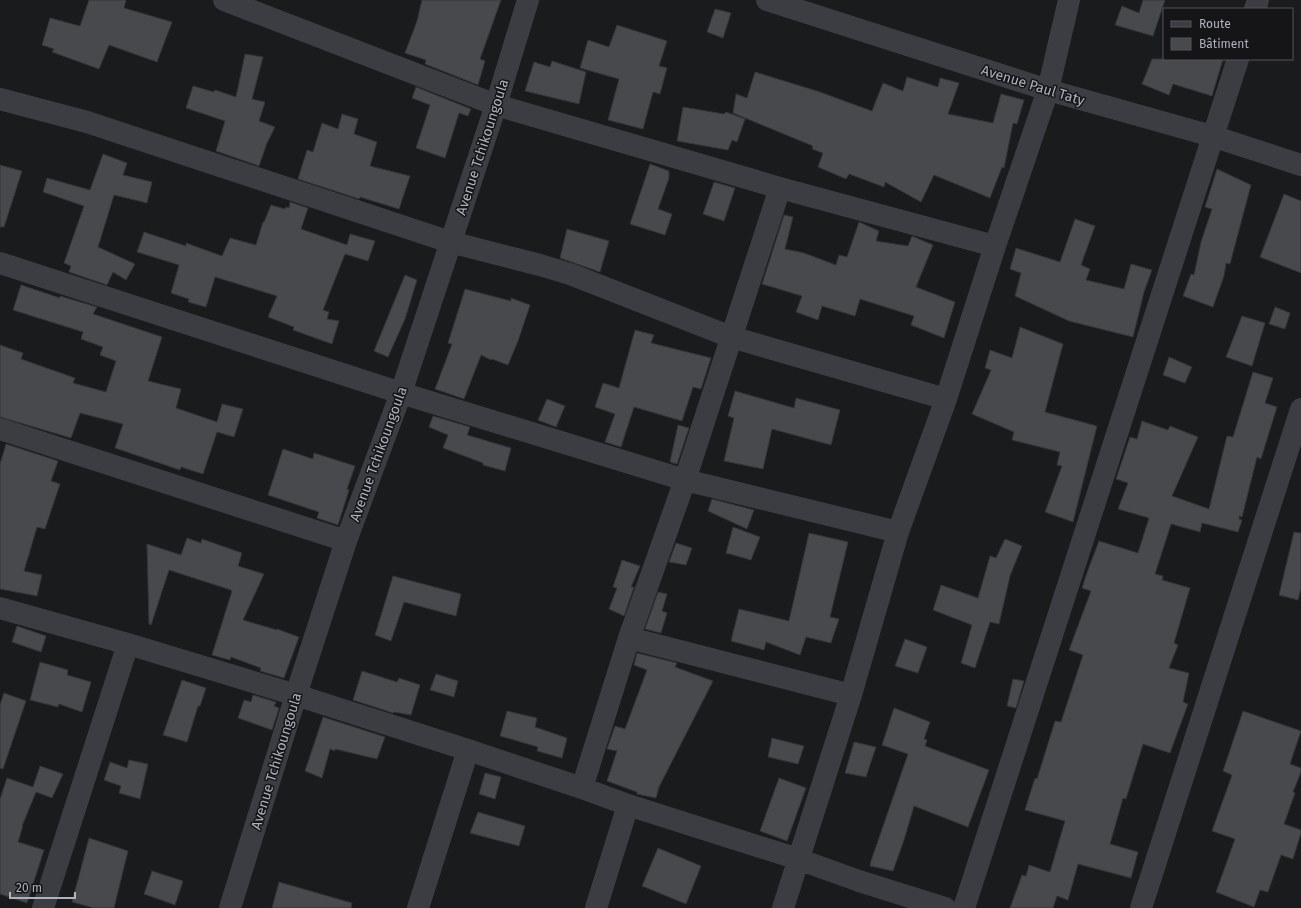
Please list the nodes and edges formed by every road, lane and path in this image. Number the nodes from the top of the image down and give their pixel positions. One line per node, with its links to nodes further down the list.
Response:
1 (224, 0): 8 (street)
2 (528, 0): 8 (street, Avenue Tchikoungoula)
3 (767, 0): 6 (street, Avenue Paul Taty)
4 (1069, 0): 6 (street)
5 (1238, 60): 9 (street)
6 (1048, 90): 9 (street, Avenue Paul Taty); 13 (street)
7 (0, 99): 12 (street)
8 (496, 105): 11 (street); 12 (street, Avenue Tchikoungoula)
9 (1212, 136): 10 (street, Avenue Paul Taty); 38 (street)
10 (1301, 165)
11 (780, 188): 13 (street); 15 (street)
12 (450, 242): 15 (street); 16 (street, Avenue Tchikoungoula)
13 (995, 246): 17 (street)
14 (0, 263): 16 (street)
15 (731, 337): 17 (street); 20 (street)
16 (401, 393): 20 (street); 22 (street, Avenue Tchikoungoula)
17 (946, 399): 21 (street)
18 (1301, 409): 39 (street)
19 (0, 429): 22 (street)
20 (685, 480): 21 (street); 24 (street)
21 (898, 532): 27 (street)
22 (346, 541): 26 (street, Avenue Tchikoungoula)
23 (0, 608): 25 (street)
24 (629, 638): 27 (street); 29 (street)
25 (128, 644): 26 (street); 32 (street)
26 (296, 695): 28 (street); 33 (street, Avenue Tchikoungoula)
27 (851, 695): 31 (street)
28 (468, 750): 29 (street); 34 (street)
29 (582, 788): 30 (street)
30 (628, 805): 31 (street); 35 (street)
31 (798, 859): 36 (street); 37 (street)
32 (43, 908)
33 (230, 908)
34 (418, 908)
35 (596, 908)
36 (783, 908)
37 (945, 908)
38 (964, 908)
39 (1141, 908)

